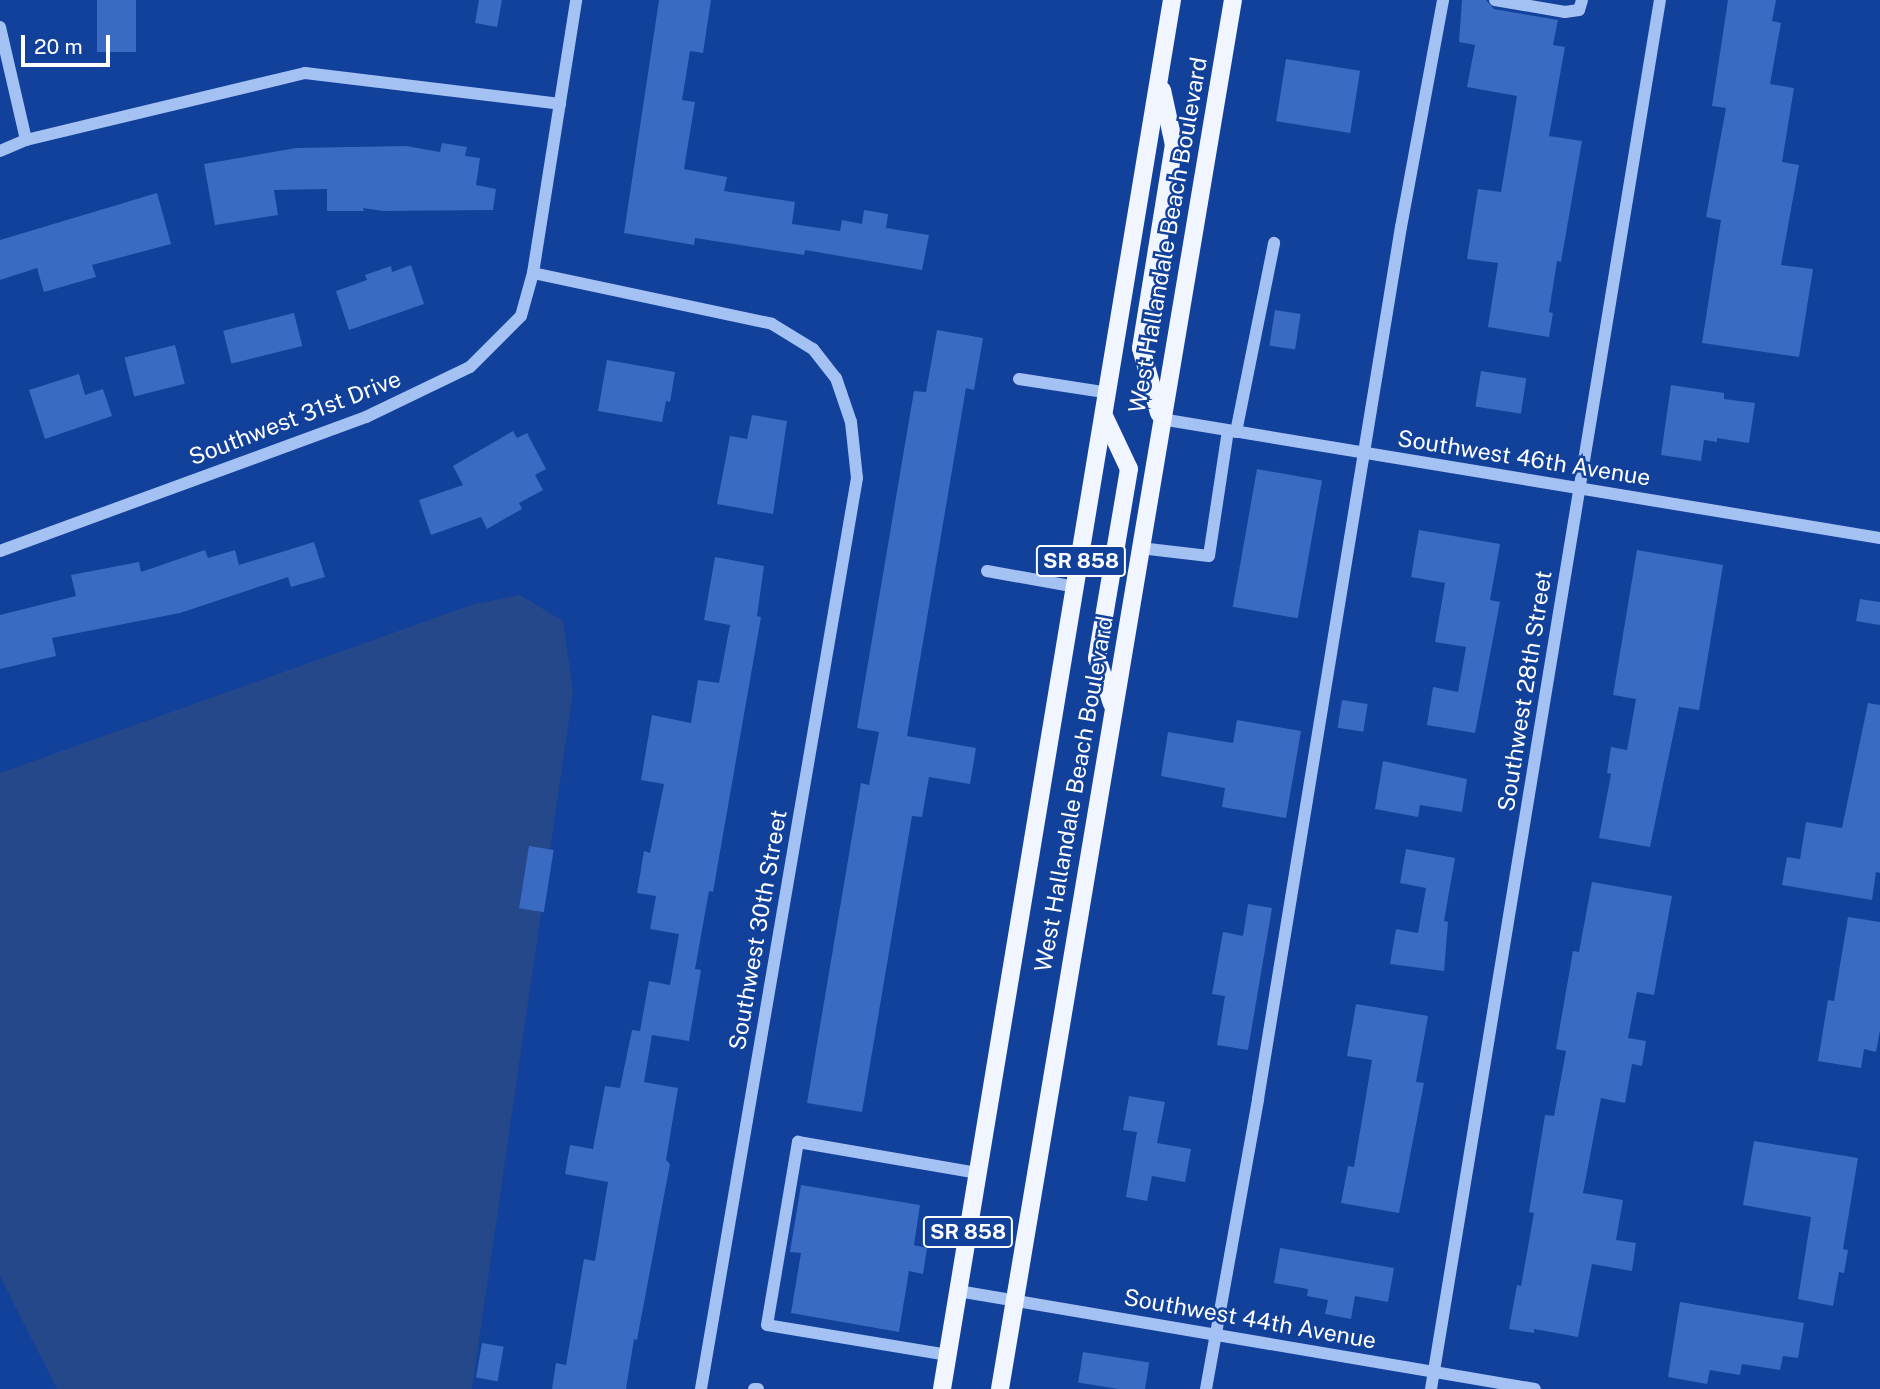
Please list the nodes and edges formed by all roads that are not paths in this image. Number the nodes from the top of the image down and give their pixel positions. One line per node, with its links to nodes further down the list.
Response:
1 (576, 0): 10 (street, Southwest 31st Drive)
2 (1172, 0): 9 (main road, West Hallandale Beach Boulevard / SR 858)
3 (1233, 0): 18 (main road, West Hallandale Beach Boulevard / SR 858)
4 (1443, 0): 20 (street)
5 (1495, 0): 6 (street)
6 (1582, 0)
7 (1660, 0): 21 (street, Southwest 28th Street)
8 (0, 27): 11 (street)
9 (1160, 78): 16 (main road, West Hallandale Beach Boulevard / SR 858); 18 (main road)
10 (560, 104): 11 (street); 14 (street, Southwest 31st Drive)
11 (26, 140): 12 (street)
12 (0, 150)
13 (1275, 243): 19 (street)
14 (533, 273): 24 (street, Southwest 31st Drive); 34 (street, Southwest 30th Street)
15 (1019, 379): 16 (street)
16 (1109, 393): 17 (main road, West Hallandale Beach Boulevard / SR 858)
17 (1105, 418): 26 (main road, West Hallandale Beach Boulevard / SR 858); 27 (main road)
18 (1161, 419): 19 (street, Southwest 46th Avenue); 23 (main road, West Hallandale Beach Boulevard / SR 858)
19 (1232, 431): 20 (street, Southwest 46th Avenue); 23 (street)
20 (1362, 453): 21 (street, Southwest 46th Avenue); 31 (street)
21 (1580, 488): 22 (street, Southwest 46th Avenue); 33 (street, Southwest 28th Street)
22 (1880, 538)
23 (1140, 548): 27 (main road, West Hallandale Beach Boulevard / SR 858)
24 (0, 551)
25 (986, 571): 26 (street)
26 (1076, 587): 28 (main road, West Hallandale Beach Boulevard / SR 858)
27 (1113, 708): 30 (main road, West Hallandale Beach Boulevard / SR 858)
28 (978, 1173): 29 (main road, West Hallandale Beach Boulevard / SR 858); 32 (street)
29 (958, 1290): 30 (street, Southwest 44th Avenue); 32 (main road, West Hallandale Beach Boulevard / SR 858)
30 (1014, 1300): 31 (street, Southwest 44th Avenue); 36 (main road, West Hallandale Beach Boulevard / SR 858)
31 (1215, 1335): 33 (street, Southwest 44th Avenue); 37 (street)
32 (947, 1355): 35 (main road, West Hallandale Beach Boulevard / SR 858)
33 (1433, 1372): 38 (street, Southwest 28th Street); 39 (street, Southwest 44th Avenue)
34 (701, 1389)
35 (942, 1389)
36 (1000, 1389)
37 (1206, 1389)
38 (1430, 1389)
39 (1535, 1389)

